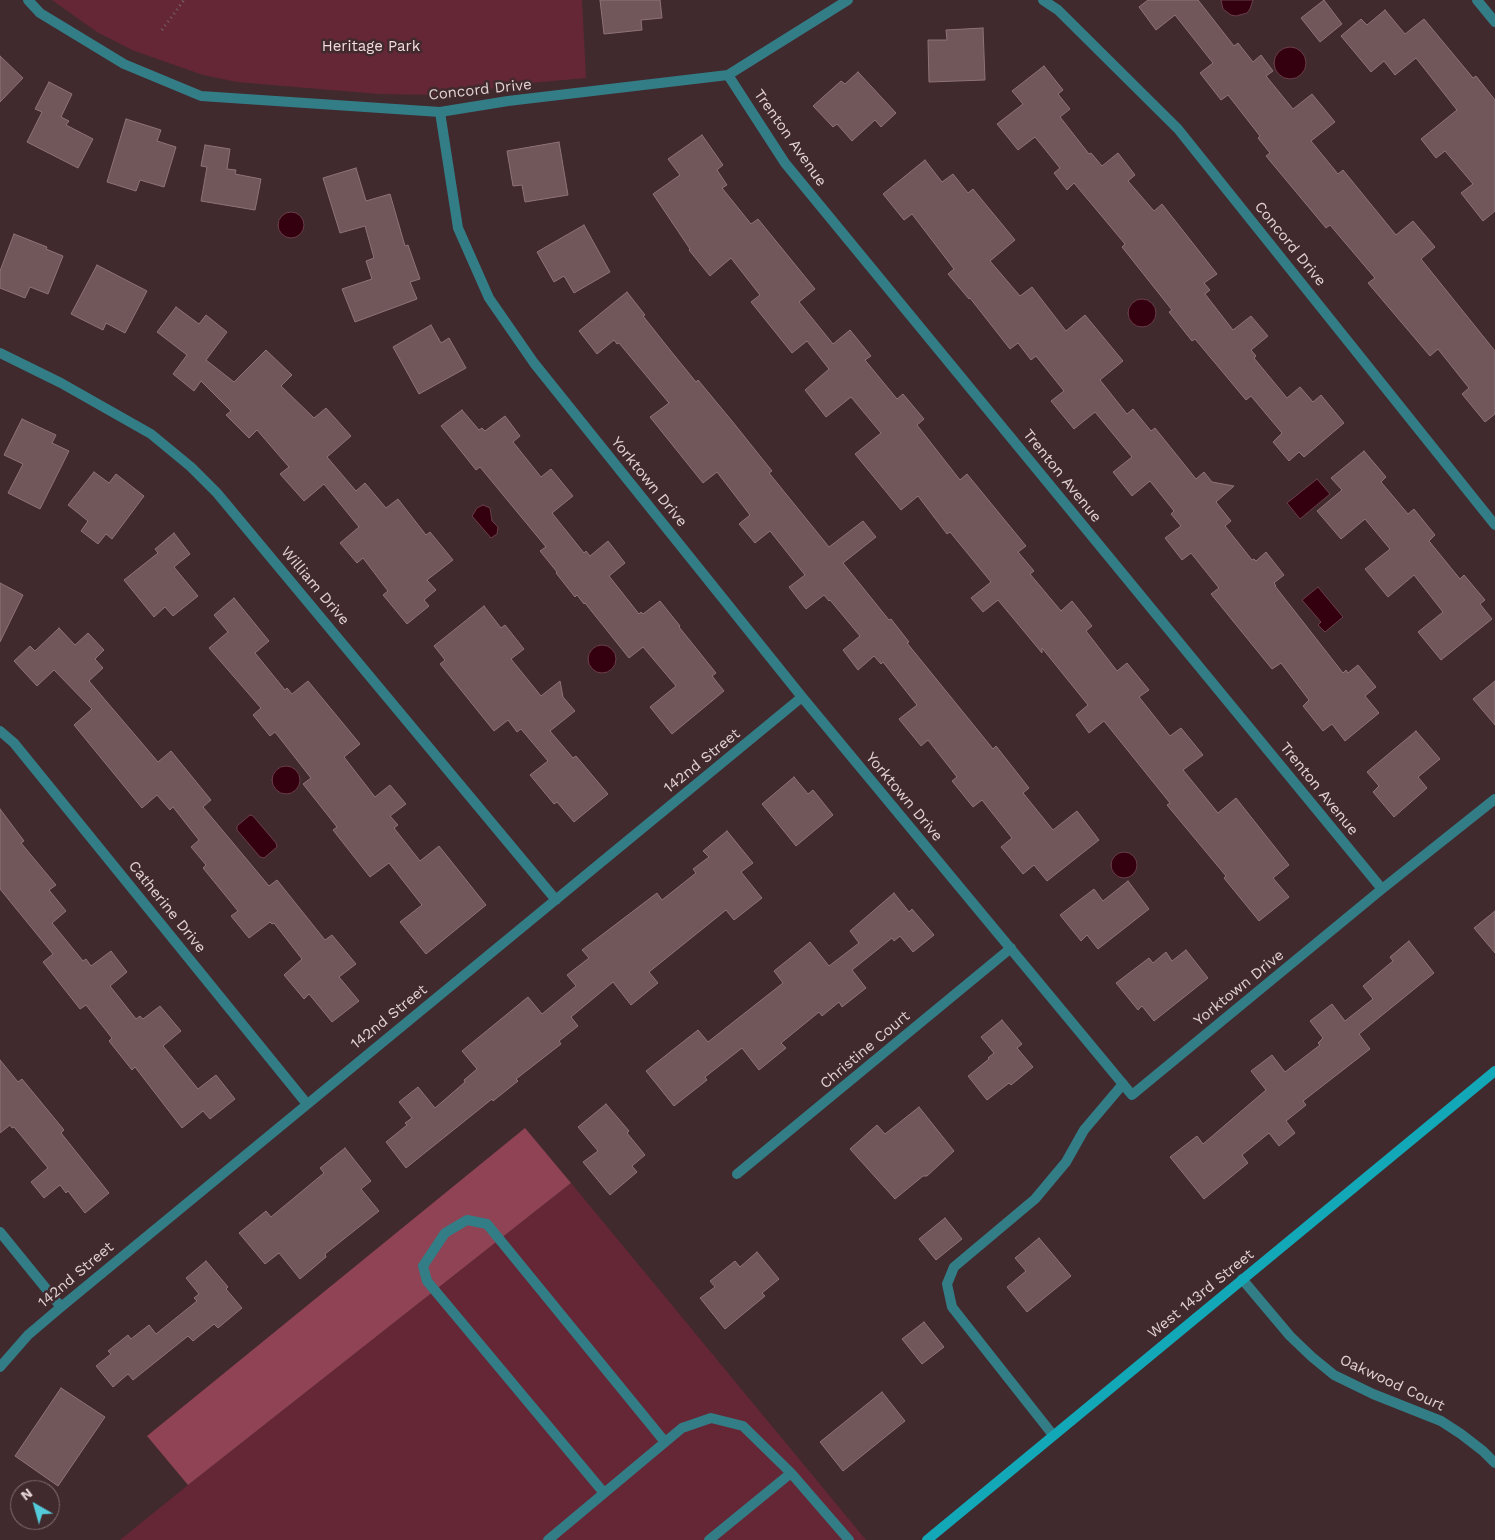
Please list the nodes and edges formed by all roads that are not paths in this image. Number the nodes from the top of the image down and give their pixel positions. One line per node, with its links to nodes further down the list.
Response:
1 (28, 0): 7 (street, Concord Drive)
2 (848, 0): 6 (street, Concord Drive)
3 (1043, 0): 9 (street, Concord Drive)
4 (1477, 0): 5 (street)
5 (1495, 22)
6 (728, 75): 7 (street, Concord Drive); 13 (street, Trenton Avenue)
7 (440, 112): 10 (street, Yorktown Drive)
8 (0, 353): 14 (street, William Drive)
9 (1495, 525)
10 (802, 697): 14 (street, 142nd Street); 15 (street, Yorktown Drive)
11 (0, 731): 18 (street, Catherine Drive)
12 (1495, 799): 13 (street, Yorktown Drive)
13 (1382, 889): 17 (street, Yorktown Drive)
14 (556, 900): 18 (street, 142nd Street)
15 (1011, 948): 17 (street, Yorktown Drive); 19 (street, Christine Court)
16 (1495, 1071): 21 (main road, West 143rd Street)
17 (1123, 1084): 24 (street)
18 (307, 1104): 22 (street, 142nd Street)
19 (737, 1174)
20 (0, 1232): 22 (street)
21 (1242, 1279): 24 (main road, West 143rd Street); 26 (street, Oakwood Court)
22 (62, 1307): 23 (street, 142nd Street)
23 (0, 1367)
24 (1053, 1435): 32 (main road, West 143rd Street)
25 (666, 1442): 27 (street); 28 (street); 28 (street)
26 (1495, 1463)
27 (791, 1473): 30 (street); 31 (street)
28 (604, 1493): 29 (street)
29 (548, 1540)
30 (709, 1540)
31 (849, 1540)
32 (927, 1540)

